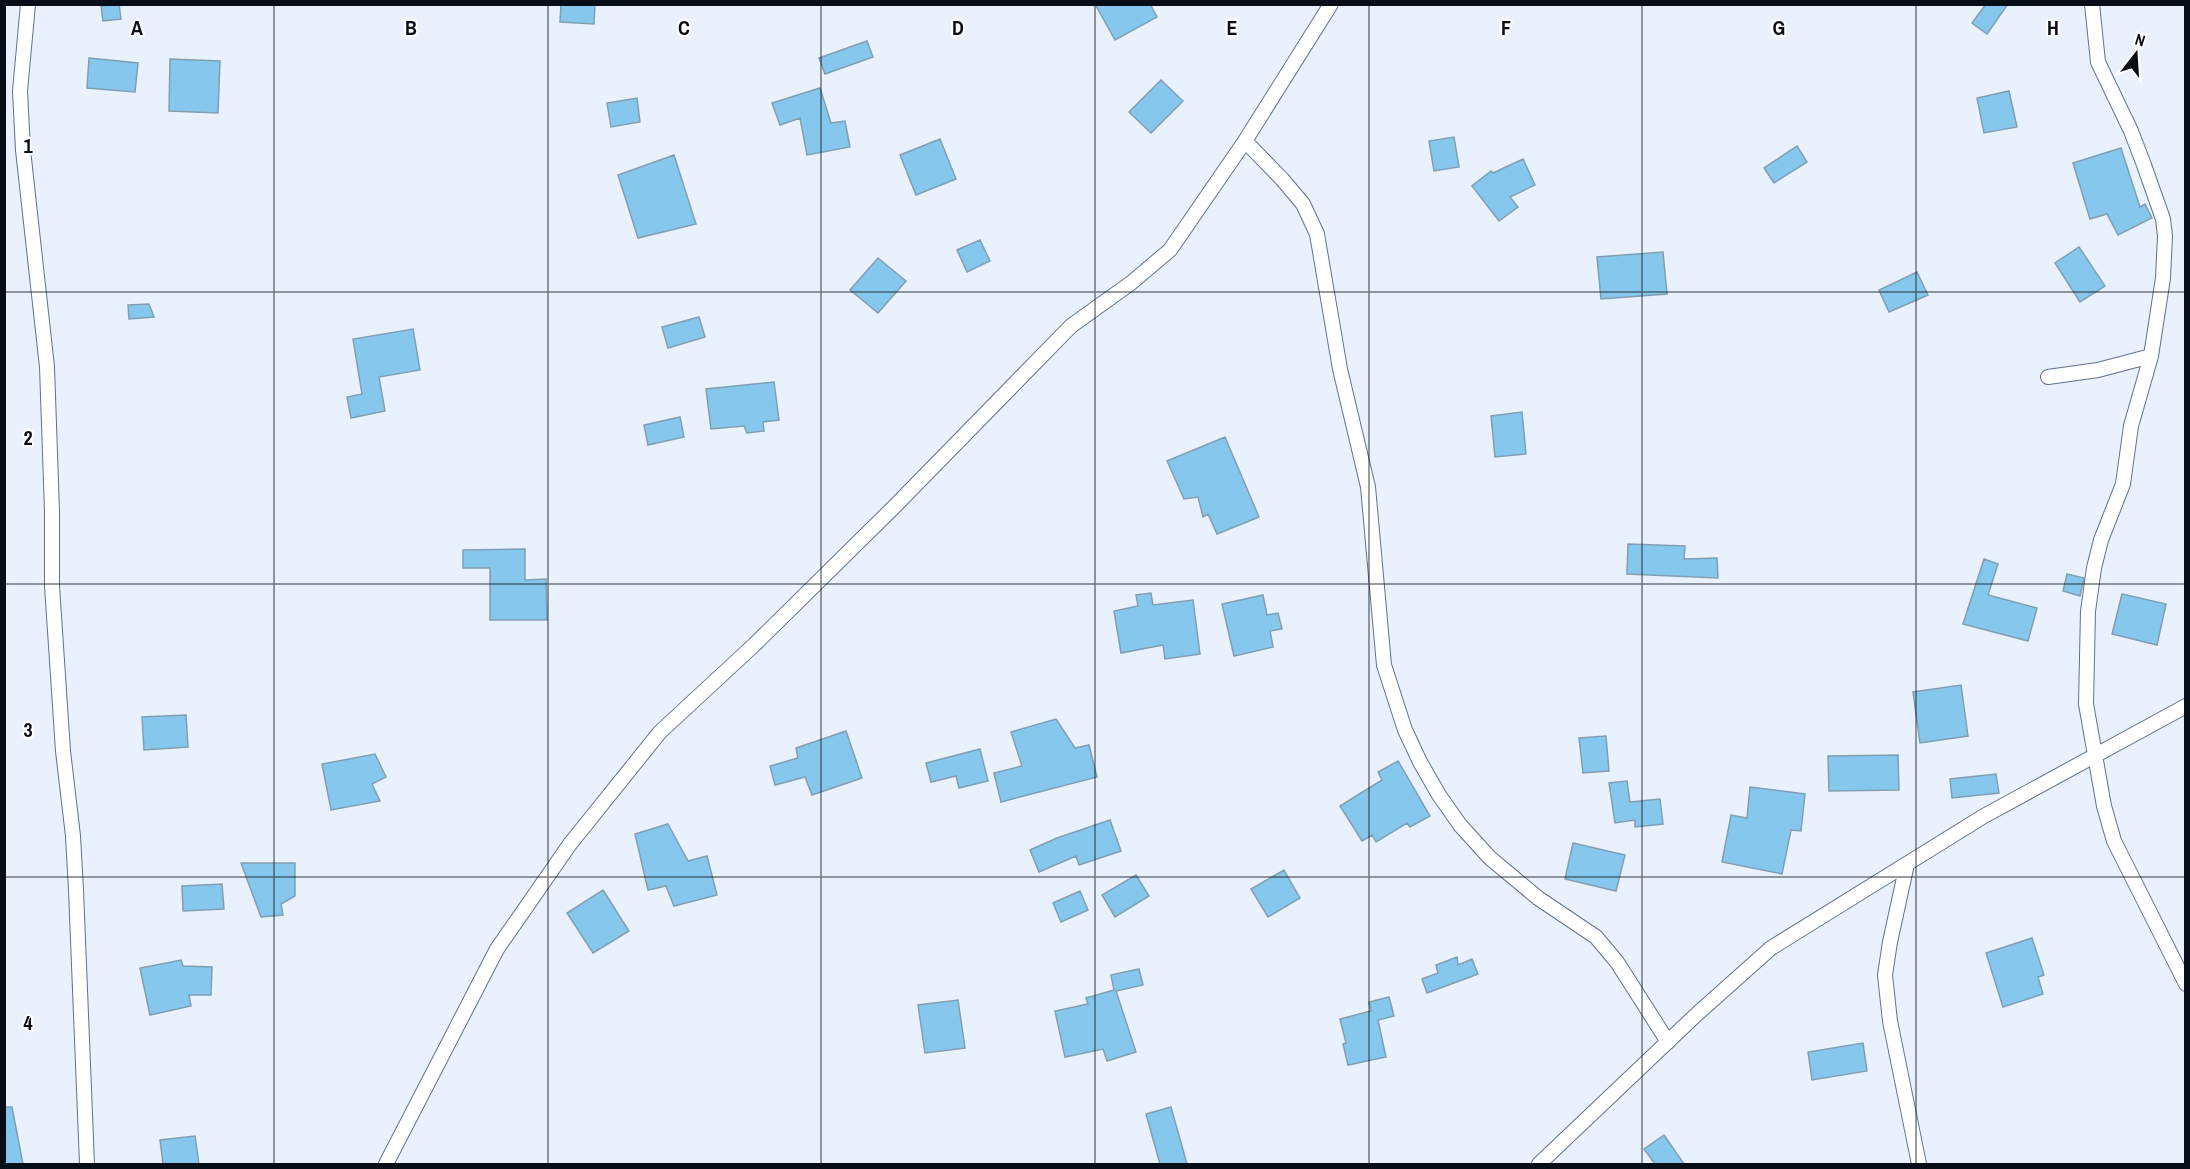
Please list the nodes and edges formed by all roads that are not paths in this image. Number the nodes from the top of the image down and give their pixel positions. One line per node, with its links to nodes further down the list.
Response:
1 (28, 4): 12 (street)
2 (1331, 4): 4 (street)
3 (2092, 4): 5 (street)
4 (1245, 141): 11 (street); 13 (street)
5 (2151, 356): 6 (street); 8 (street)
6 (2048, 377)
7 (2186, 706): 8 (street)
8 (2094, 757): 9 (street); 10 (street)
9 (1907, 864): 11 (street); 15 (street)
10 (2186, 984)
11 (1668, 1042): 14 (street)
12 (87, 1164)
13 (386, 1164)
14 (1539, 1164)
15 (1919, 1164)

